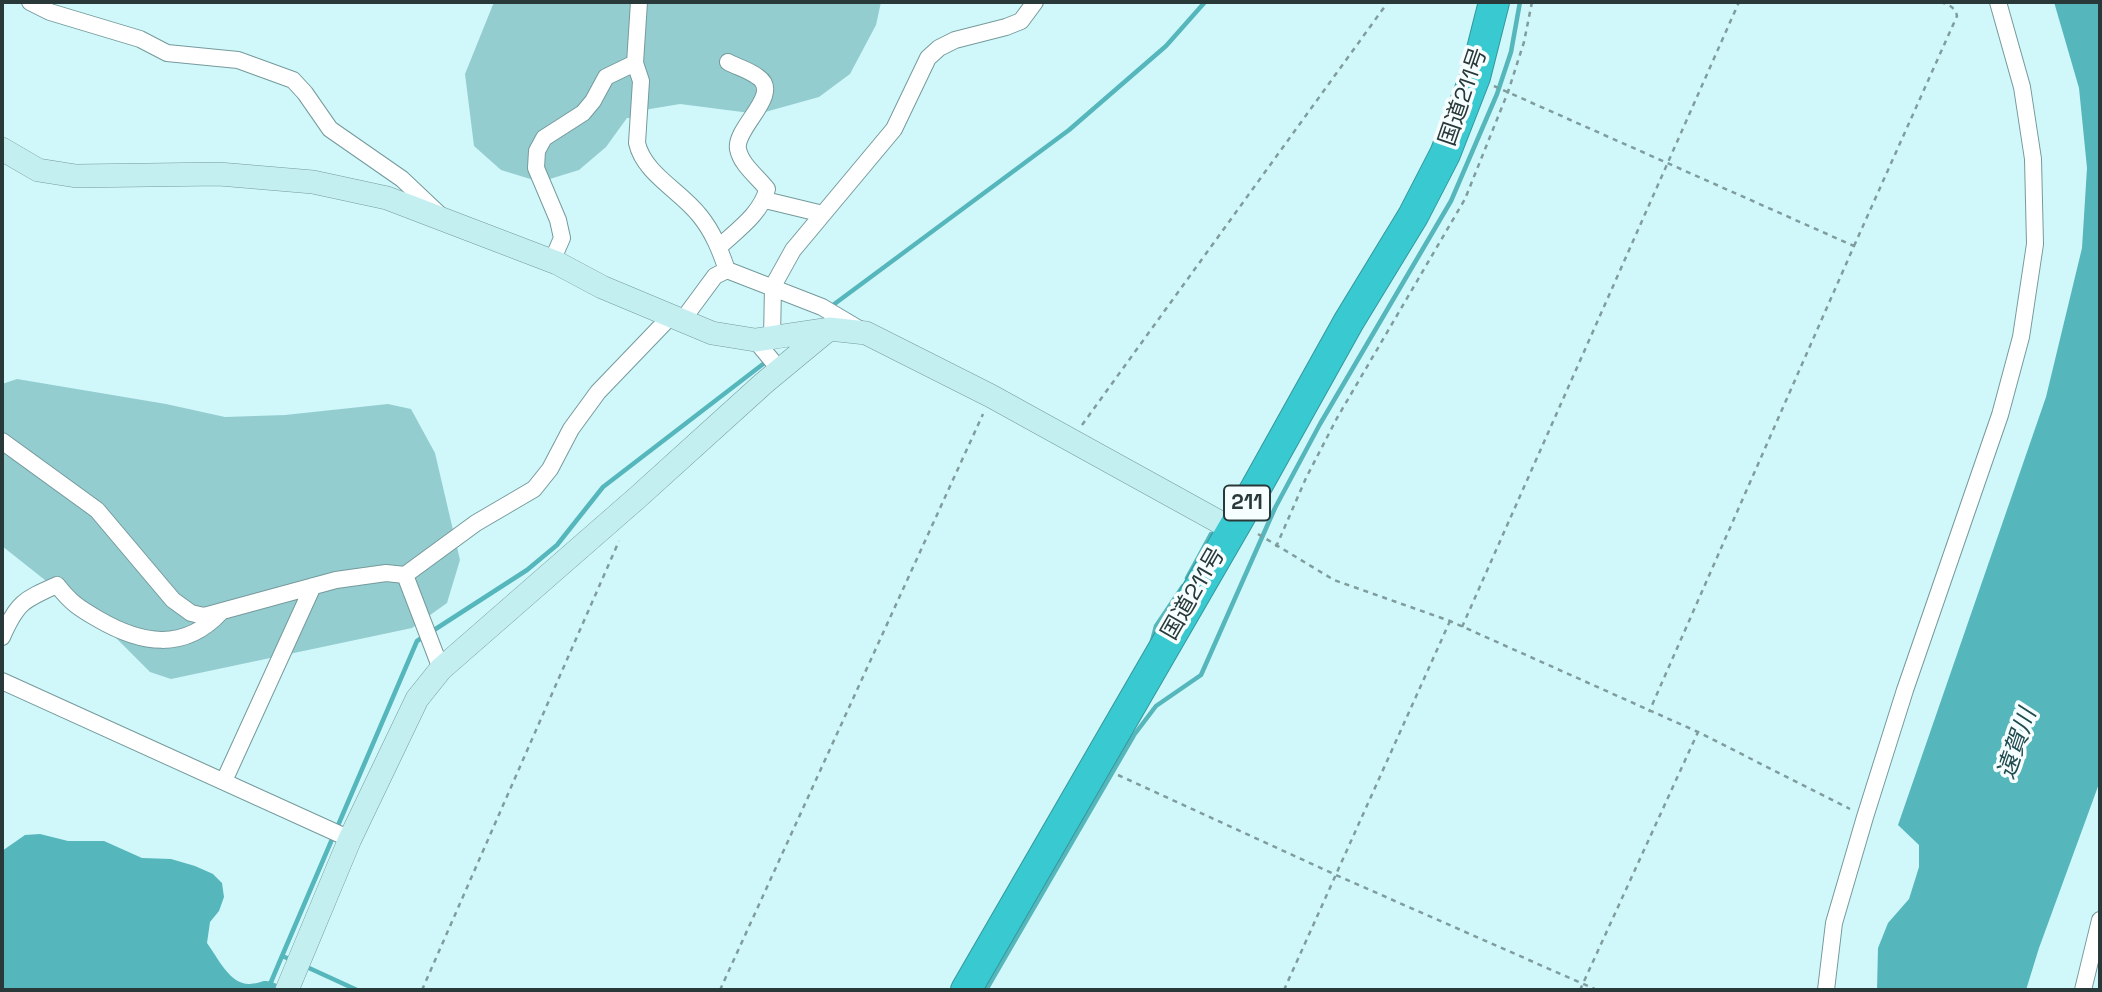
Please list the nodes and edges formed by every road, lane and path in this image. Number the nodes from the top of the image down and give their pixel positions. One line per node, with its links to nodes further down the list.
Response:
1 (30, 2): 18 (street)
2 (639, 2): 11 (street)
3 (1035, 2): 17 (street)
4 (1388, 2): 28 (path)
5 (1494, 2): 12 (highway, 国道211号 / 211)
6 (1532, 2): 13 (path)
7 (1739, 2): 15 (path)
8 (1941, 2): 19 (path)
9 (1998, 2): 45 (street)
10 (728, 62): 16 (street)
11 (635, 63): 20 (street); 21 (street)
12 (1475, 77): 13 (path); 30 (highway, 国道211号 / 211)
13 (1508, 92): 15 (path); 32 (path)
14 (2, 149): 18 (street)
15 (1669, 164): 19 (path); 37 (path)
16 (765, 200): 17 (street); 20 (street)
17 (823, 214): 23 (street)
18 (441, 217): 21 (street)
19 (1854, 246): 41 (path)
20 (719, 247): 22 (street)
21 (552, 261): 24 (street)
22 (727, 270): 23 (street); 24 (street)
23 (773, 286): 25 (street); 26 (street)
24 (676, 319): 26 (street); 33 (street)
25 (825, 321): 26 (street); 26 (street); 27 (street)
26 (772, 350): 39 (street)
27 (991, 396): 28 (street); 52 (path)
28 (1070, 440): 30 (street)
29 (2, 442): 35 (street)
30 (1235, 525): 32 (path); 43 (highway, 国道211号 / 211)
31 (621, 535): 51 (path)
32 (1276, 547): 36 (path)
33 (405, 575): 34 (street); 39 (street)
34 (313, 586): 35 (street); 44 (street)
35 (223, 609): 38 (street)
36 (1450, 621): 37 (path); 47 (path)
37 (1462, 627): 41 (path)
38 (2, 638)
39 (441, 669): 46 (street)
40 (2, 681): 44 (street)
41 (1649, 712): 42 (path)
42 (1698, 732): 45 (path); 49 (path)
43 (1096, 765): 47 (path); 53 (highway, 国道211号 / 211)
44 (224, 782): 46 (street)
45 (1865, 817): 57 (street)
46 (339, 834): 50 (street)
47 (1336, 875): 49 (path); 54 (path)
48 (2100, 920): 58 (street)
49 (1583, 984): 55 (path); 56 (path)
50 (287, 990)
51 (422, 990)
52 (720, 990)
53 (966, 990)
54 (1284, 990)
55 (1580, 990)
56 (1597, 990)
57 (1826, 990)
58 (2083, 990)

